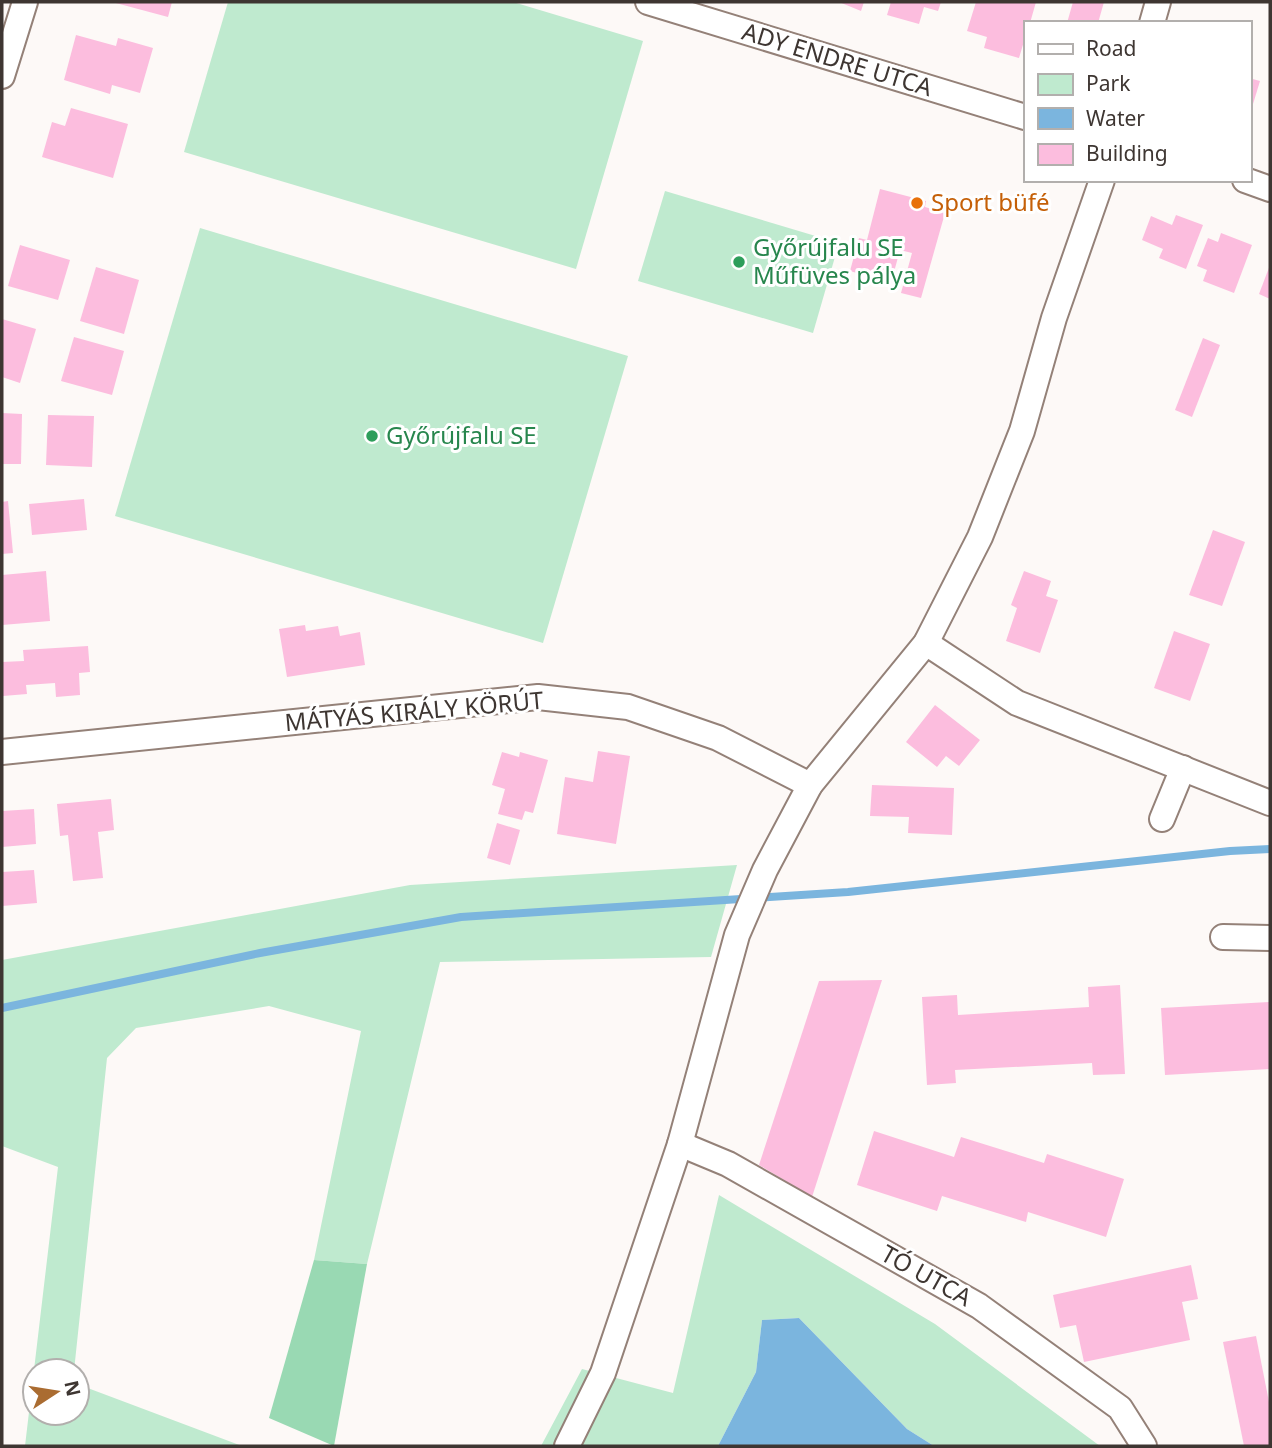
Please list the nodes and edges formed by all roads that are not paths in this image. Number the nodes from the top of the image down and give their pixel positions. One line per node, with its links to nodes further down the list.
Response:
1 (25, 2): 5 (street)
2 (648, 2): 6 (street, ADY ENDRE UTCA)
3 (1158, 2): 4 (street)
4 (1153, 21)
5 (2, 76)
6 (1024, 117)
7 (1101, 182): 10 (street)
8 (1251, 182): 9 (street)
9 (1270, 188)
10 (926, 643): 12 (street); 13 (street)
11 (2, 752): 13 (street, MÁTYÁS KIRÁLY KÖRÚT)
12 (1182, 768): 14 (street); 15 (street)
13 (810, 785): 18 (street)
14 (1270, 803)
15 (1162, 818)
16 (1223, 937): 17 (street)
17 (1270, 938)
18 (680, 1144): 19 (street); 20 (street, TÓ UTCA)
19 (568, 1446)
20 (1144, 1446)

